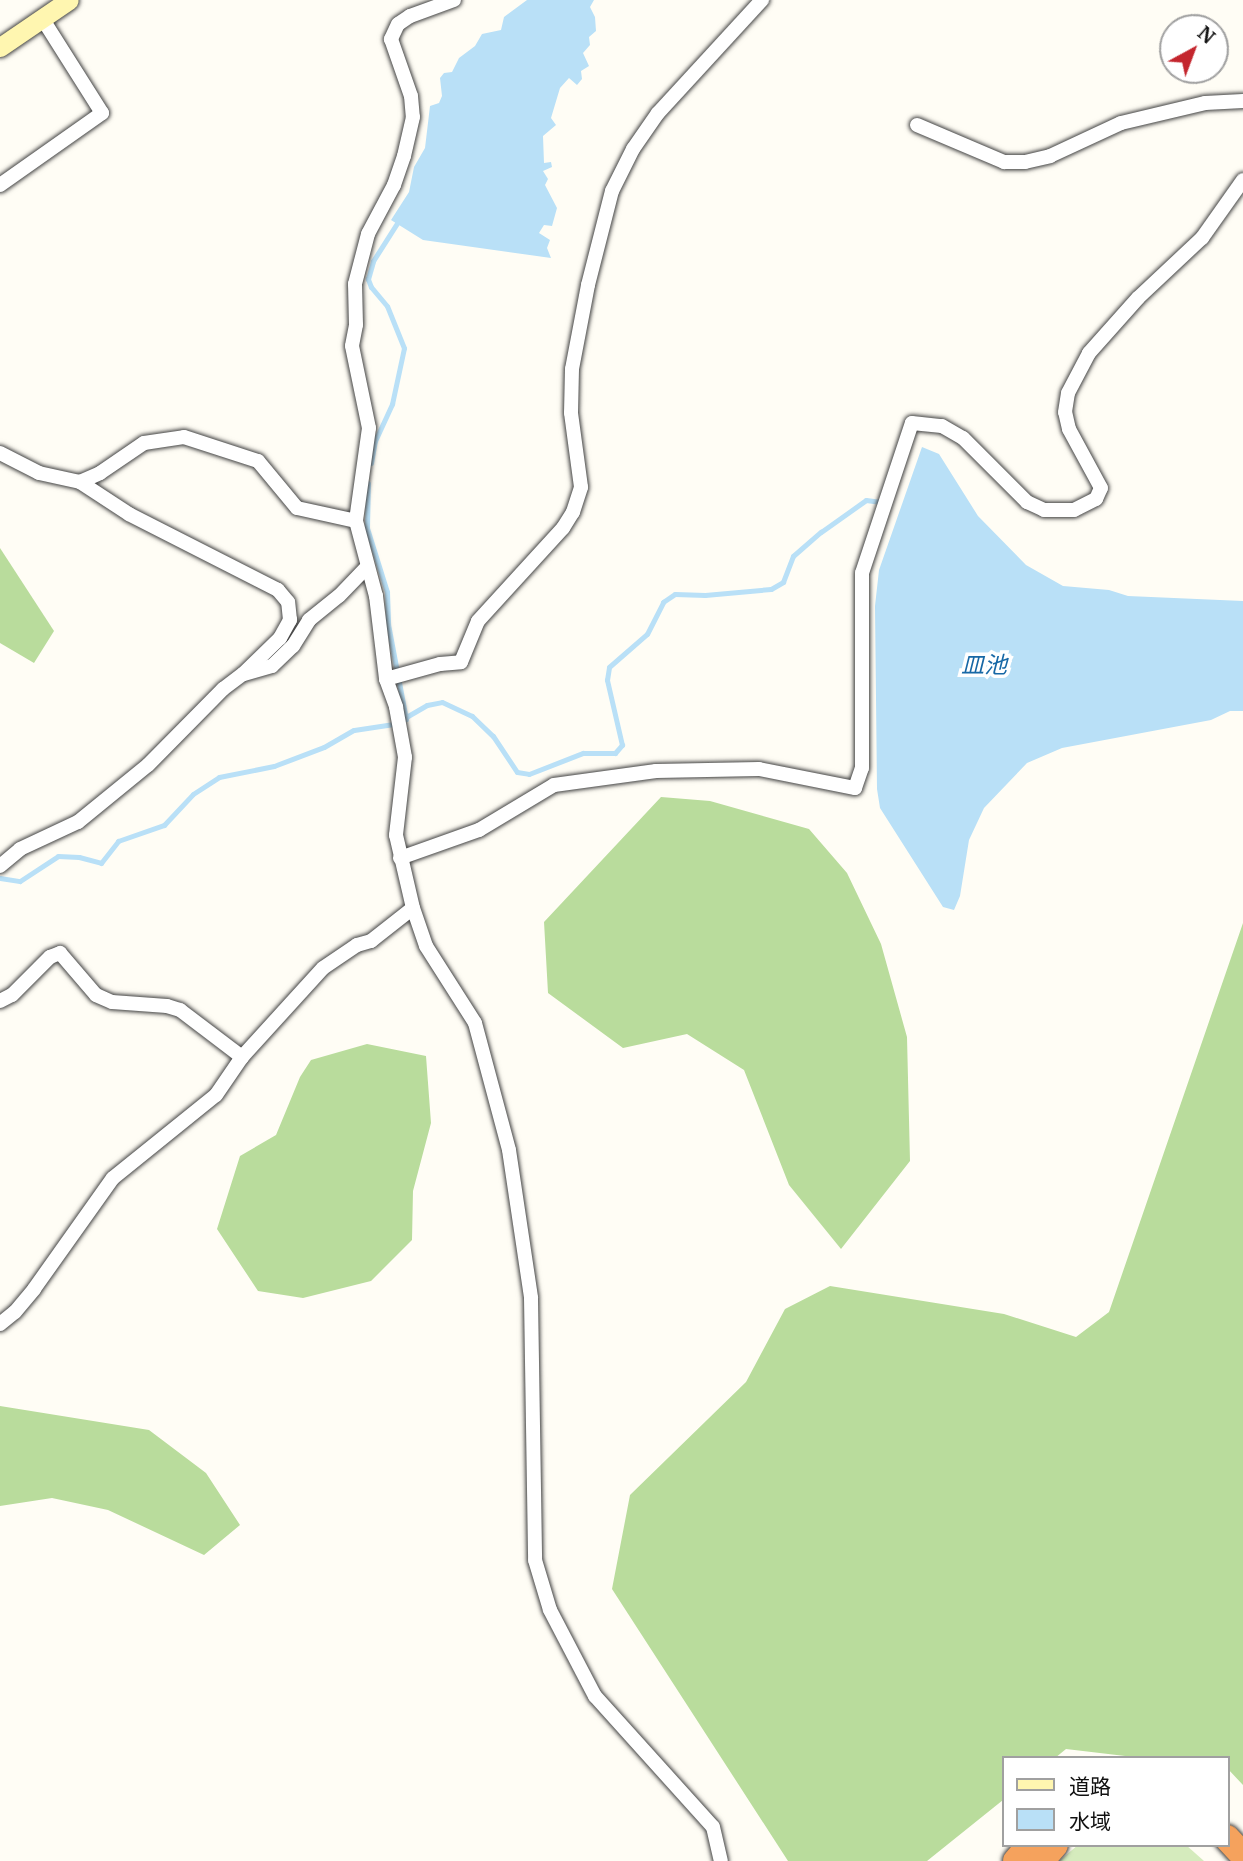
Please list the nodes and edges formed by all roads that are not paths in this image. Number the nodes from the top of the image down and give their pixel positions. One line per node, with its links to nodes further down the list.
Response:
1 (69, 0): 4 (main road)
2 (454, 0): 12 (street)
3 (762, 0): 15 (street)
4 (41, 18): 5 (main road); 9 (street)
5 (0, 47)
6 (1243, 101): 7 (street)
7 (917, 125)
8 (1243, 180): 16 (street)
9 (0, 185)
10 (0, 453): 11 (street)
11 (80, 482): 12 (street); 14 (street)
12 (356, 521): 13 (street)
13 (367, 567): 14 (street); 15 (street)
14 (243, 674): 17 (street)
15 (394, 677): 16 (street)
16 (400, 858): 18 (street)
17 (0, 866)
18 (413, 908): 20 (street); 27 (street)
19 (0, 1001): 20 (street)
20 (242, 1057): 21 (street)
21 (0, 1324)
22 (1229, 1840): 26 (highway)
23 (1028, 1847): 28 (highway)
24 (1053, 1847): 29 (highway)
25 (1213, 1847): 30 (highway)
26 (1243, 1855)
27 (721, 1861)
28 (1016, 1861)
29 (1041, 1861)
30 (1226, 1861)

